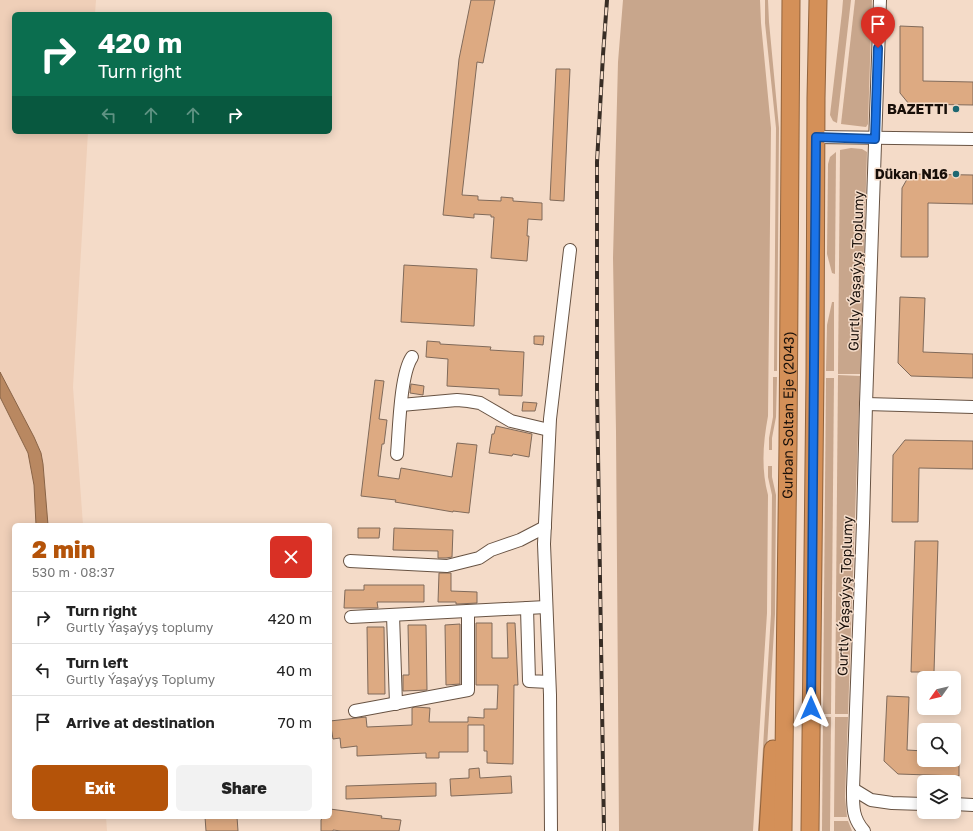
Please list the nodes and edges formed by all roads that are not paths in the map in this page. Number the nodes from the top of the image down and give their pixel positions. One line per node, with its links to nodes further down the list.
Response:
1 (791, 0): 21 (highway, Gurban Soltan Eje (2043))
2 (818, 0): 4 (highway, Gurban Soltan Eje (2043))
3 (880, 0): 5 (street, Gurtly Ýaşaýyş Toplumy)
4 (816, 137): 5 (street); 32 (highway, Gurban Soltan Eje (2043))
5 (875, 139): 6 (street); 9 (street, Gurtly Ýaşaýyş Toplumy)
6 (973, 139)
7 (570, 250): 12 (street)
8 (412, 358): 10 (street)
9 (866, 404): 11 (street); 25 (street, Gurtly Ýaşaýyş Toplumy)
10 (401, 405): 12 (street); 13 (street)
11 (973, 407)
12 (549, 430): 14 (street)
13 (397, 454)
14 (545, 527): 15 (street); 16 (street)
15 (350, 561)
16 (546, 607): 17 (street); 22 (street)
17 (528, 608): 18 (street); 22 (street)
18 (468, 611): 19 (street); 23 (street)
19 (393, 615): 20 (street); 23 (street)
20 (351, 617)
21 (784, 645): 30 (highway); 31 (highway, Gurban Soltan Eje (2043))
22 (549, 682): 29 (street)
23 (396, 704): 24 (street)
24 (355, 711)
25 (853, 789): 26 (street); 33 (street, Gurtly Ýaşaýyş Toplumy)
26 (917, 804)
27 (961, 804): 28 (street)
28 (973, 805)
29 (552, 831)
30 (768, 831)
31 (783, 831)
32 (810, 831)
33 (864, 831)

